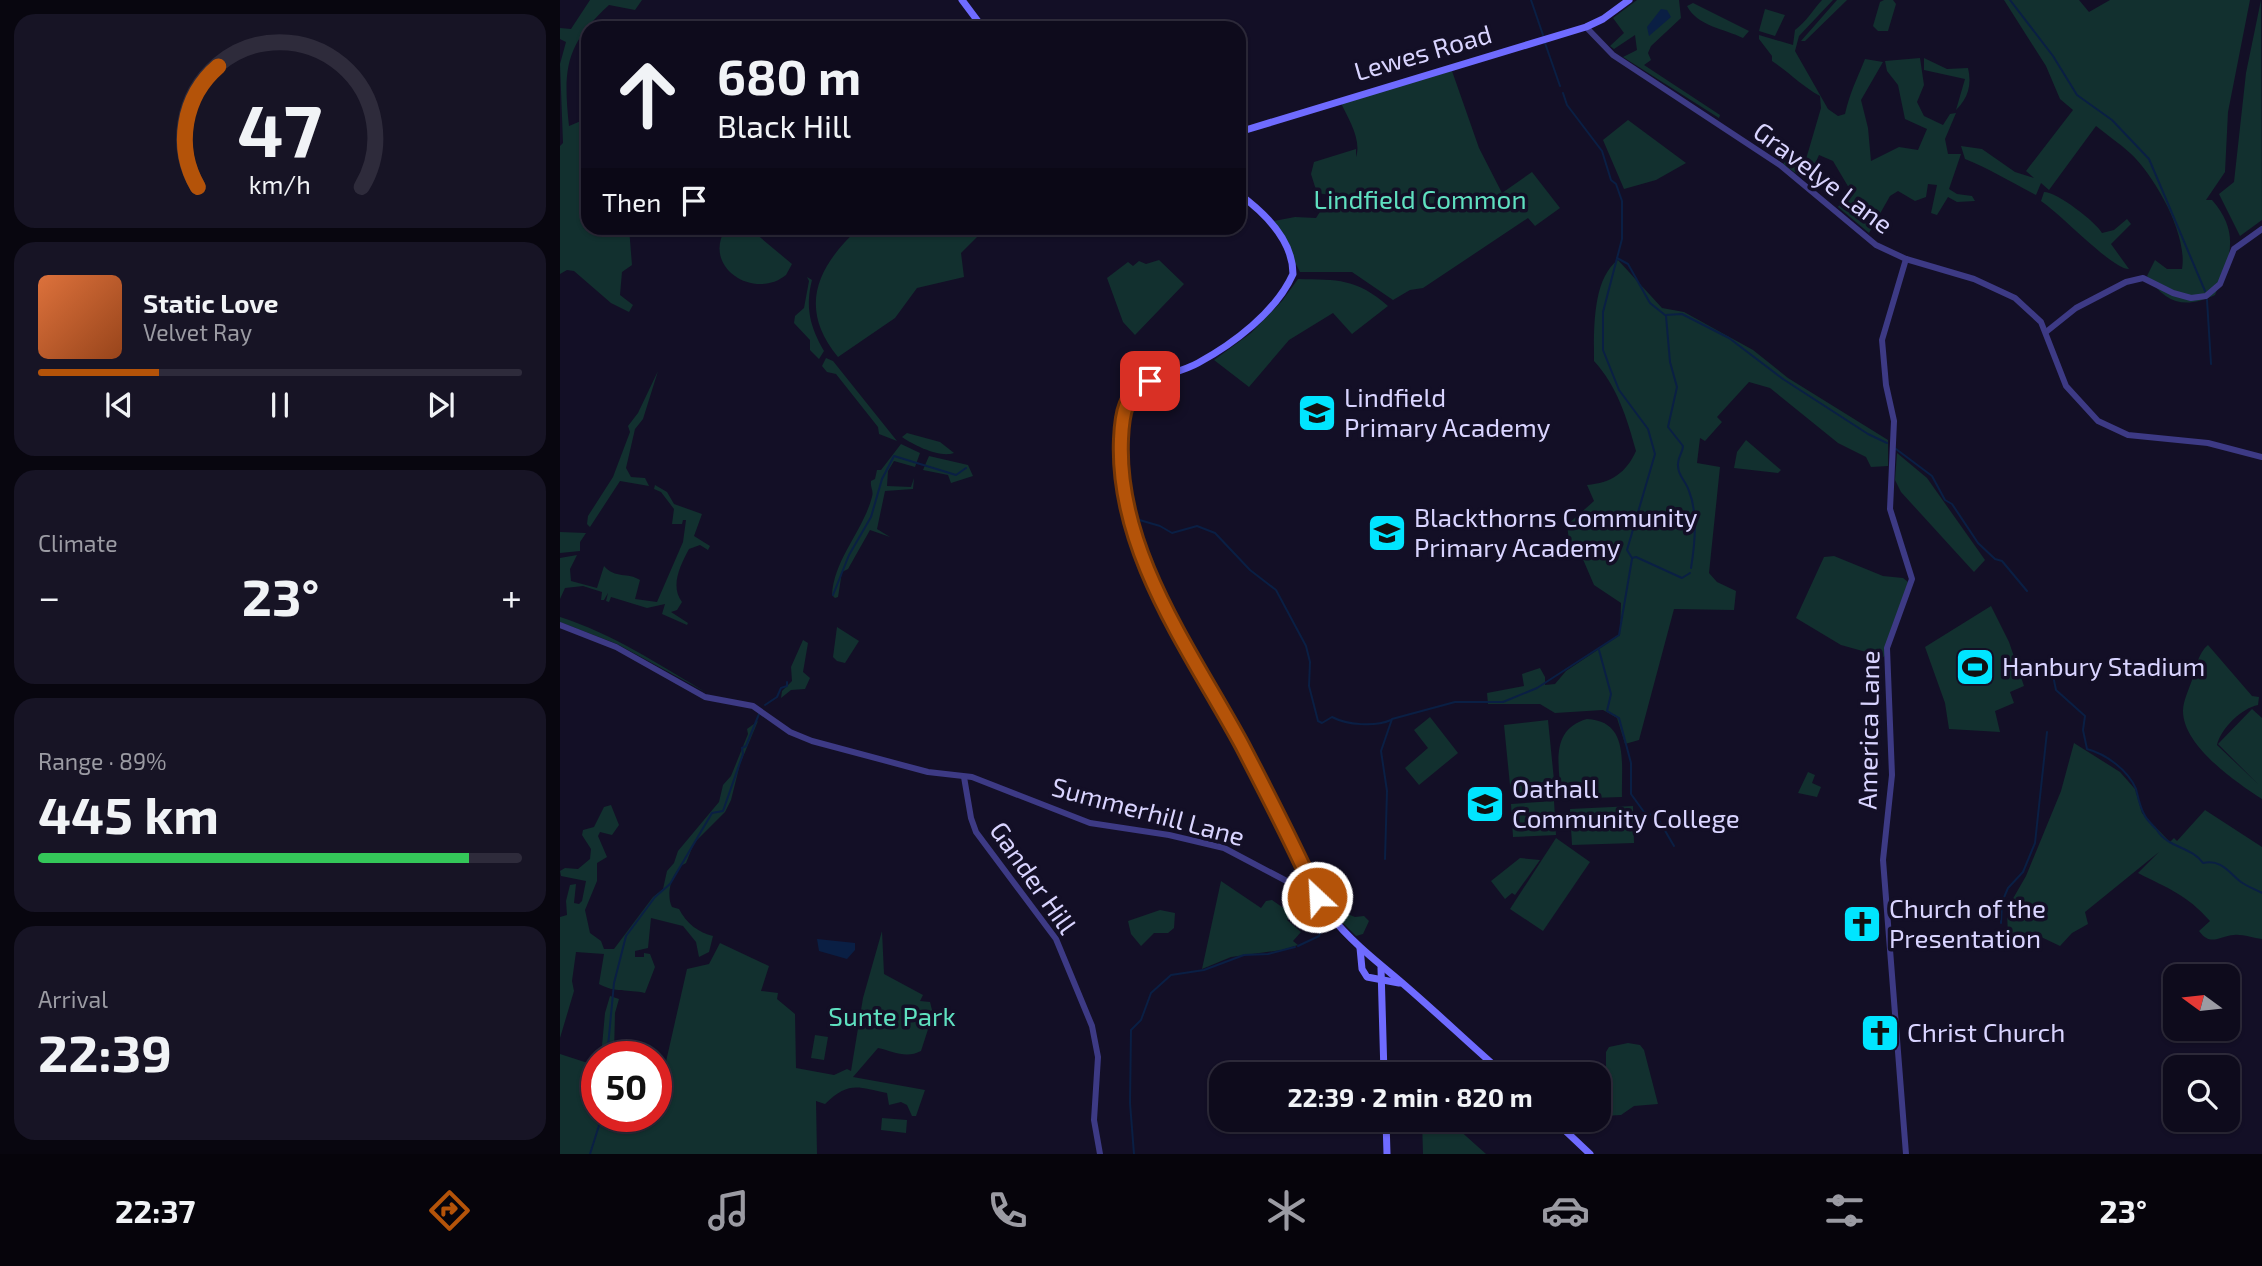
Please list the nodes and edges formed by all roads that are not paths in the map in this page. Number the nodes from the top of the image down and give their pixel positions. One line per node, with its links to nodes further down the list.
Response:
1 (962, 0): 3 (main road)
2 (1629, 0): 4 (main road, Lewes Road)
3 (978, 21)
4 (1586, 27): 5 (main road, Lewes Road); 8 (street, Gravelye Lane)
5 (1246, 130)
6 (1246, 201): 13 (main road)
7 (2262, 229): 9 (street)
8 (1906, 259): 9 (street, Gravelye Lane); 26 (street, America Lane)
9 (2046, 332): 10 (street, Gravelye Lane)
10 (2262, 457)
11 (560, 625): 12 (street, Summerhill Lane)
12 (964, 777): 13 (street, Summerhill Lane); 23 (street, Gander Hill)
13 (1317, 897): 14 (main road)
14 (1360, 948): 15 (main road); 16 (main road)
15 (1363, 967): 16 (main road); 16 (main road)
16 (1379, 975): 17 (main road); 18 (main road)
17 (1399, 983): 18 (main road); 20 (main road)
18 (1383, 992): 19 (main road)
19 (1384, 1062)
20 (1490, 1062)
21 (1386, 1132): 24 (main road)
22 (1566, 1132): 25 (main road)
23 (1100, 1154)
24 (1387, 1154)
25 (1590, 1154)
26 (1906, 1154)

